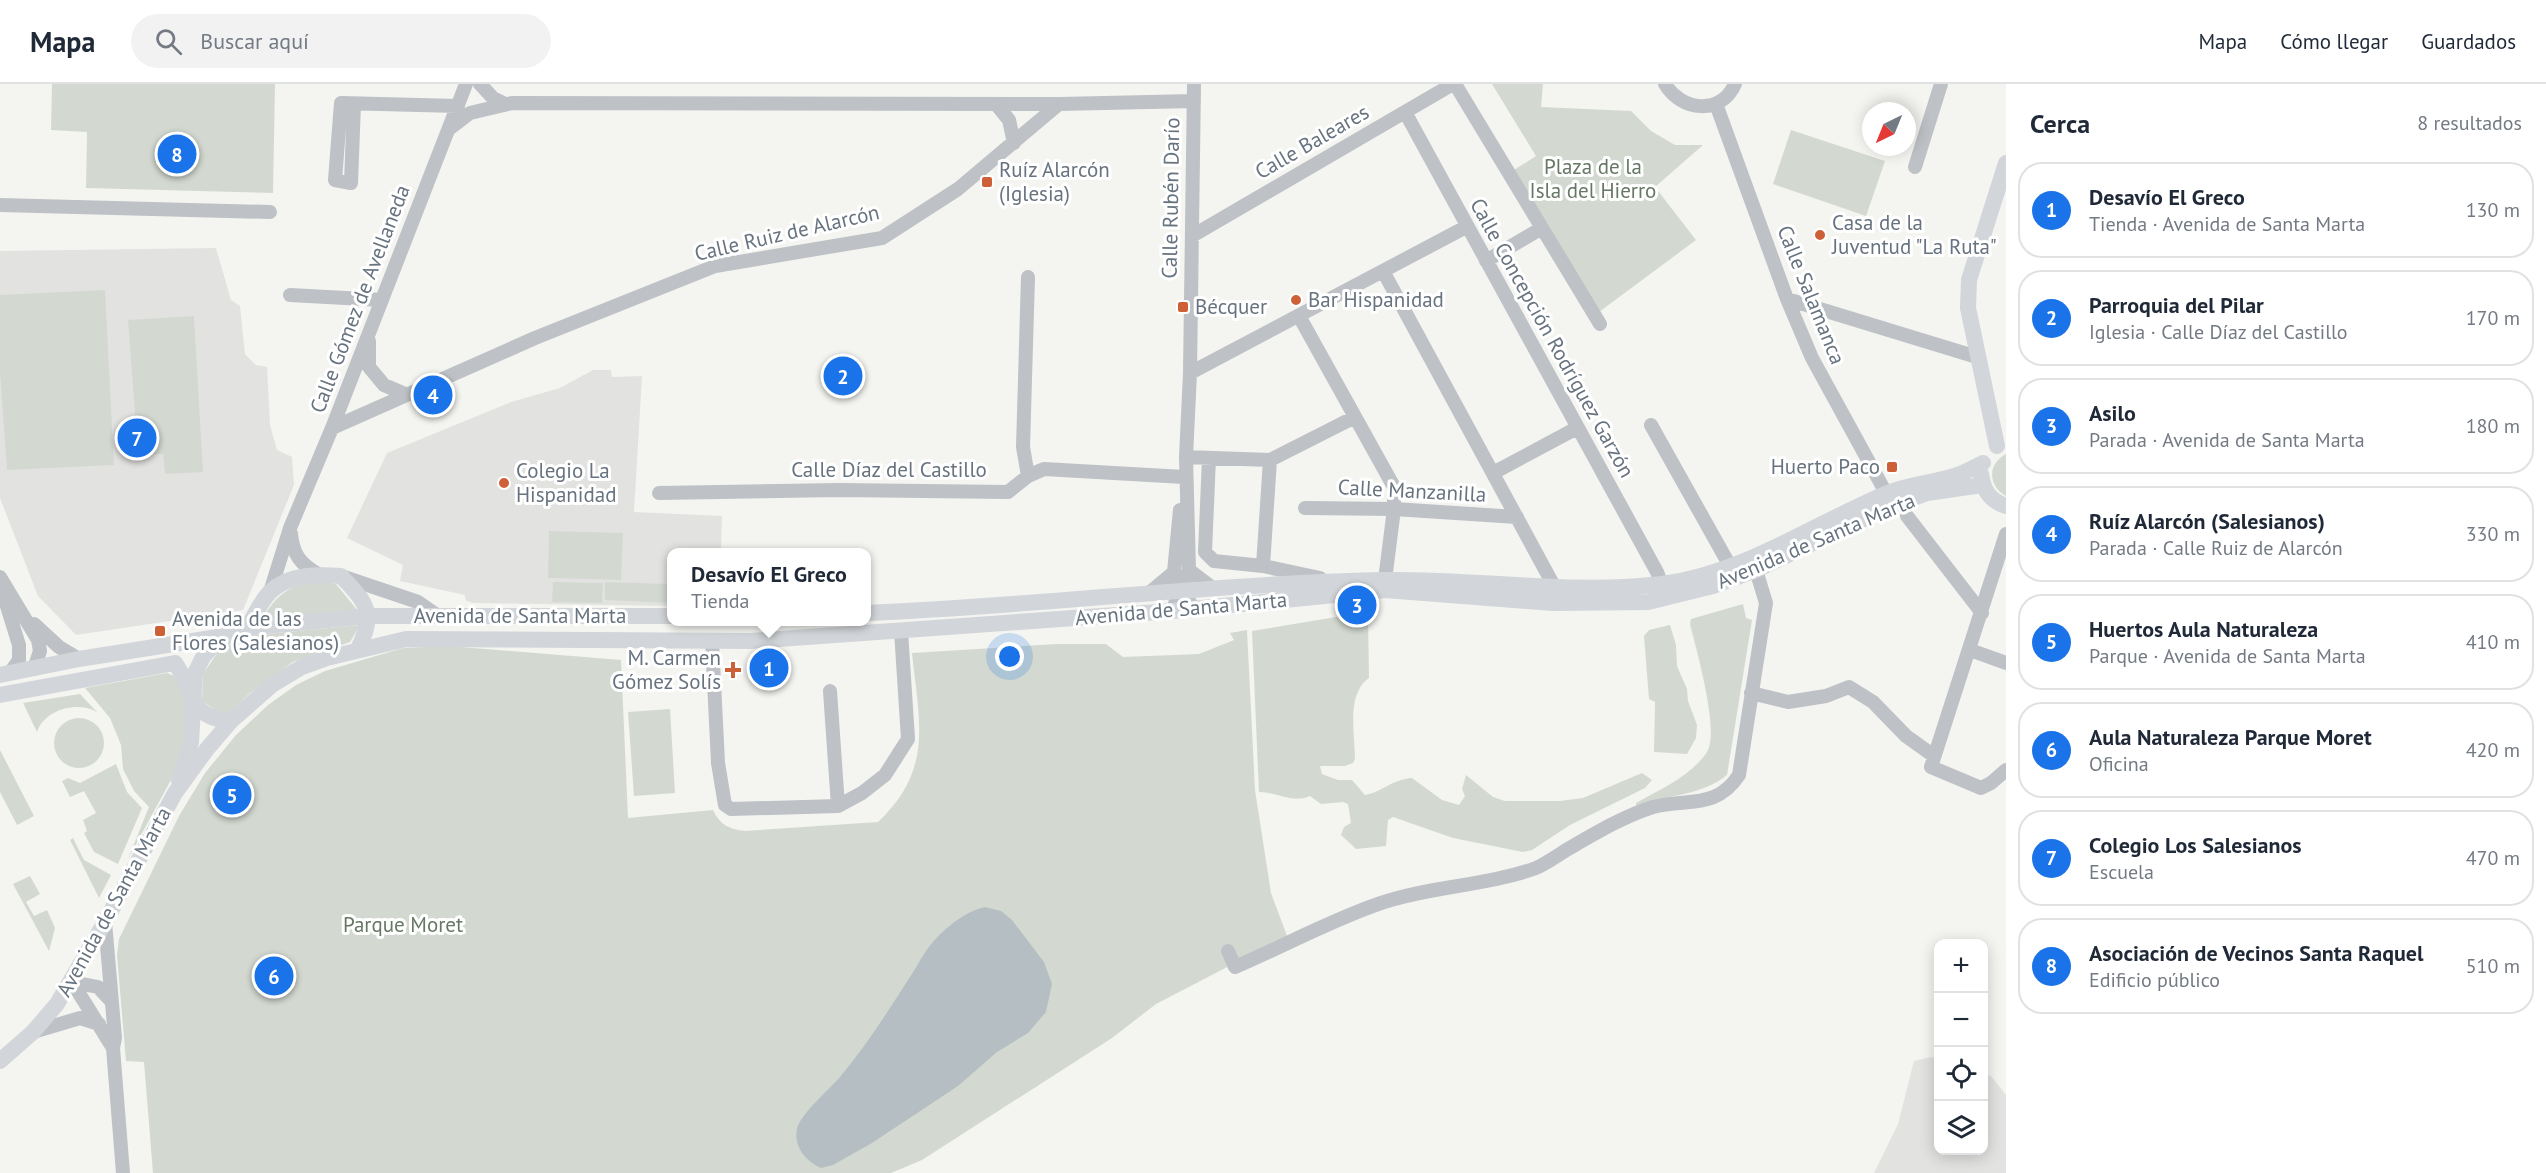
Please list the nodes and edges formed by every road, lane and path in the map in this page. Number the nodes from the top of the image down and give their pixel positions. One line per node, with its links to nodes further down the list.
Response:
1 (466, 84): 14 (street, Calle Gómez de Avellaneda)
2 (480, 84): 10 (street)
3 (1194, 84): 8 (street, Calle Rubén Darío)
4 (1454, 84): 15 (street, Calle Baleares); 23 (street)
5 (1665, 84): 13 (street)
6 (1735, 84): 13 (street)
7 (1941, 84): 19 (street)
8 (1194, 101): 12 (street); 24 (street, Calle Rubén Darío)
9 (354, 104): 9 (street); 14 (street)
10 (506, 104): 11 (street); 16 (street)
11 (996, 104): 12 (street); 17 (street)
12 (1059, 104): 17 (street, Calle Ruiz de Alarcón)
13 (1716, 104): 29 (street, Calle Salamanca)
14 (458, 106): 16 (street, Calle Gómez de Avellaneda)
15 (1405, 112): 22 (street, Calle Concepción Rodríguez Garzón); 24 (street, Calle Baleares)
16 (449, 129): 30 (street, Calle Gómez de Avellaneda)
17 (1014, 142): 36 (street, Calle Ruiz de Alarcón)
18 (2006, 163): 34 (main road)
19 (1915, 167)
20 (0, 205): 21 (street)
21 (270, 212)
22 (1466, 227): 25 (street, Calle Concepción Rodríguez Garzón); 26 (street)
23 (1542, 228): 25 (street); 32 (street)
24 (1192, 236): 35 (street, Calle Rubén Darío)
25 (1486, 261): 40 (street, Calle Concepción Rodríguez Garzón)
26 (1383, 271): 31 (street); 46 (street)
27 (1028, 277): 47 (street)
28 (290, 295): 30 (street)
29 (1787, 298): 34 (street); 51 (street, Calle Salamanca)
30 (382, 300): 33 (street, Calle Gómez de Avellaneda)
31 (1299, 316): 35 (street); 37 (street)
32 (1600, 324)
33 (369, 333): 36 (street); 39 (street, Calle Gómez de Avellaneda)
34 (1977, 357): 41 (main road)
35 (1190, 373): 42 (street, Calle Rubén Darío)
36 (405, 394): 39 (street, Calle Ruiz de Alarcón)
37 (1355, 417): 44 (street); 54 (street)
38 (1651, 425): 60 (street)
39 (332, 428): 57 (street, Calle Gómez de Avellaneda)
40 (1577, 429): 46 (street); 73 (street, Calle Concepción Rodríguez Garzón)
41 (2002, 444): 45 (main road)
42 (1186, 457): 43 (street); 48 (street, Calle Rubén Darío); 61 (street, Calle Rubén Darío)
43 (1209, 458): 44 (street); 59 (street)
44 (1270, 460): 59 (street)
45 (1983, 463): 49 (main road); 51 (main road, Avenida de Santa Marta)
46 (1493, 473): 56 (street)
47 (1028, 476): 48 (street, Calle Díaz del Castillo); 50 (street, Calle Díaz del Castillo)
48 (1184, 477): 63 (street, Calle Rubén Darío)
49 (1982, 485): 52 (main road); 62 (main road, Avenida de Santa Marta)
50 (659, 493)
51 (1886, 494): 60 (main road, Avenida de Santa Marta)
52 (2006, 506)
53 (1305, 508): 54 (street, Calle Manzanilla)
54 (1394, 509): 56 (street, Calle Manzanilla); 69 (street)
55 (1907, 516): 80 (street)
56 (1517, 517): 75 (street)
57 (290, 528): 64 (street); 71 (street, Calle Gómez de Avellaneda)
58 (2006, 534): 80 (street)
59 (1263, 566): 67 (street)
60 (1730, 567): 73 (main road, Avenida de Santa Marta)
61 (1189, 570): 70 (street); 72 (street, Calle Rubén Darío)
62 (1756, 570): 73 (main road, Avenida de Santa Marta); 96 (street)
63 (1174, 572): 72 (street, Calle Rubén Darío); 74 (street)
64 (318, 574): 65 (main road); 71 (main road)
65 (341, 576): 81 (street); 82 (main road)
66 (0, 577): 77 (street)
67 (1333, 581): 69 (main road, Avenida de Santa Marta); 70 (main road, Avenida de Santa Marta)
68 (0, 582): 87 (street)
69 (1385, 585): 75 (main road, Avenida de Santa Marta); 76 (main road, Avenida de Santa Marta)
70 (1214, 589): 72 (main road, Avenida de Santa Marta)
71 (270, 591): 84 (main road)
72 (1181, 591): 74 (main road, Avenida de Santa Marta); 76 (street, Calle Rubén Darío); 78 (street, Calle Rubén Darío)
73 (1665, 591): 75 (main road, Avenida de Santa Marta)
74 (1149, 593): 79 (main road, Avenida de Santa Marta)
75 (1554, 595)
76 (1194, 609): 78 (main road, Avenida de Santa Marta)
77 (21, 611): 90 (street); 93 (street)
78 (1172, 611): 85 (main road, Avenida de Santa Marta)
79 (871, 613)
80 (1982, 613): 89 (street)
81 (438, 615): 82 (main road, Avenida de Santa Marta); 83 (main road, Avenida de Santa Marta)
82 (369, 616): 84 (main road, Avenida de Santa Marta); 88 (main road)
83 (667, 616)
84 (244, 631): 90 (main road); 98 (main road, Avenida de Santa Marta)
85 (902, 631): 86 (main road, Avenida de Santa Marta); 103 (street)
86 (712, 641): 88 (main road, Avenida de Santa Marta); 103 (street)
87 (18, 645): 93 (street); 94 (street)
88 (358, 649): 99 (main road, Avenida de Santa Marta)
89 (1970, 650): 91 (street); 100 (street)
90 (79, 659): 93 (main road)
91 (2006, 663)
92 (159, 664): 93 (main road); 97 (main road); 98 (main road)
93 (34, 669): 94 (main road)
94 (3, 677)
95 (830, 691): 103 (street)
96 (1752, 693): 100 (street); 105 (street)
97 (0, 695)
98 (195, 706): 99 (main road); 102 (main road, Avenida de Santa Marta)
99 (231, 721): 102 (main road, Avenida de Santa Marta)
100 (1932, 762): 101 (street)
101 (2006, 770)
102 (175, 793): 104 (main road, Avenida de Santa Marta)
103 (838, 806)
104 (105, 922): 106 (main road, Avenida de Santa Marta); 107 (street)
105 (1228, 951)
106 (72, 982): 107 (street); 108 (street); 109 (main road, Avenida de Santa Marta)
107 (112, 1002): 110 (street)
108 (99, 1024): 109 (street); 110 (street)
109 (33, 1032): 111 (main road, Avenida de Santa Marta)
110 (113, 1048): 112 (street)
111 (0, 1061)
112 (123, 1173)

